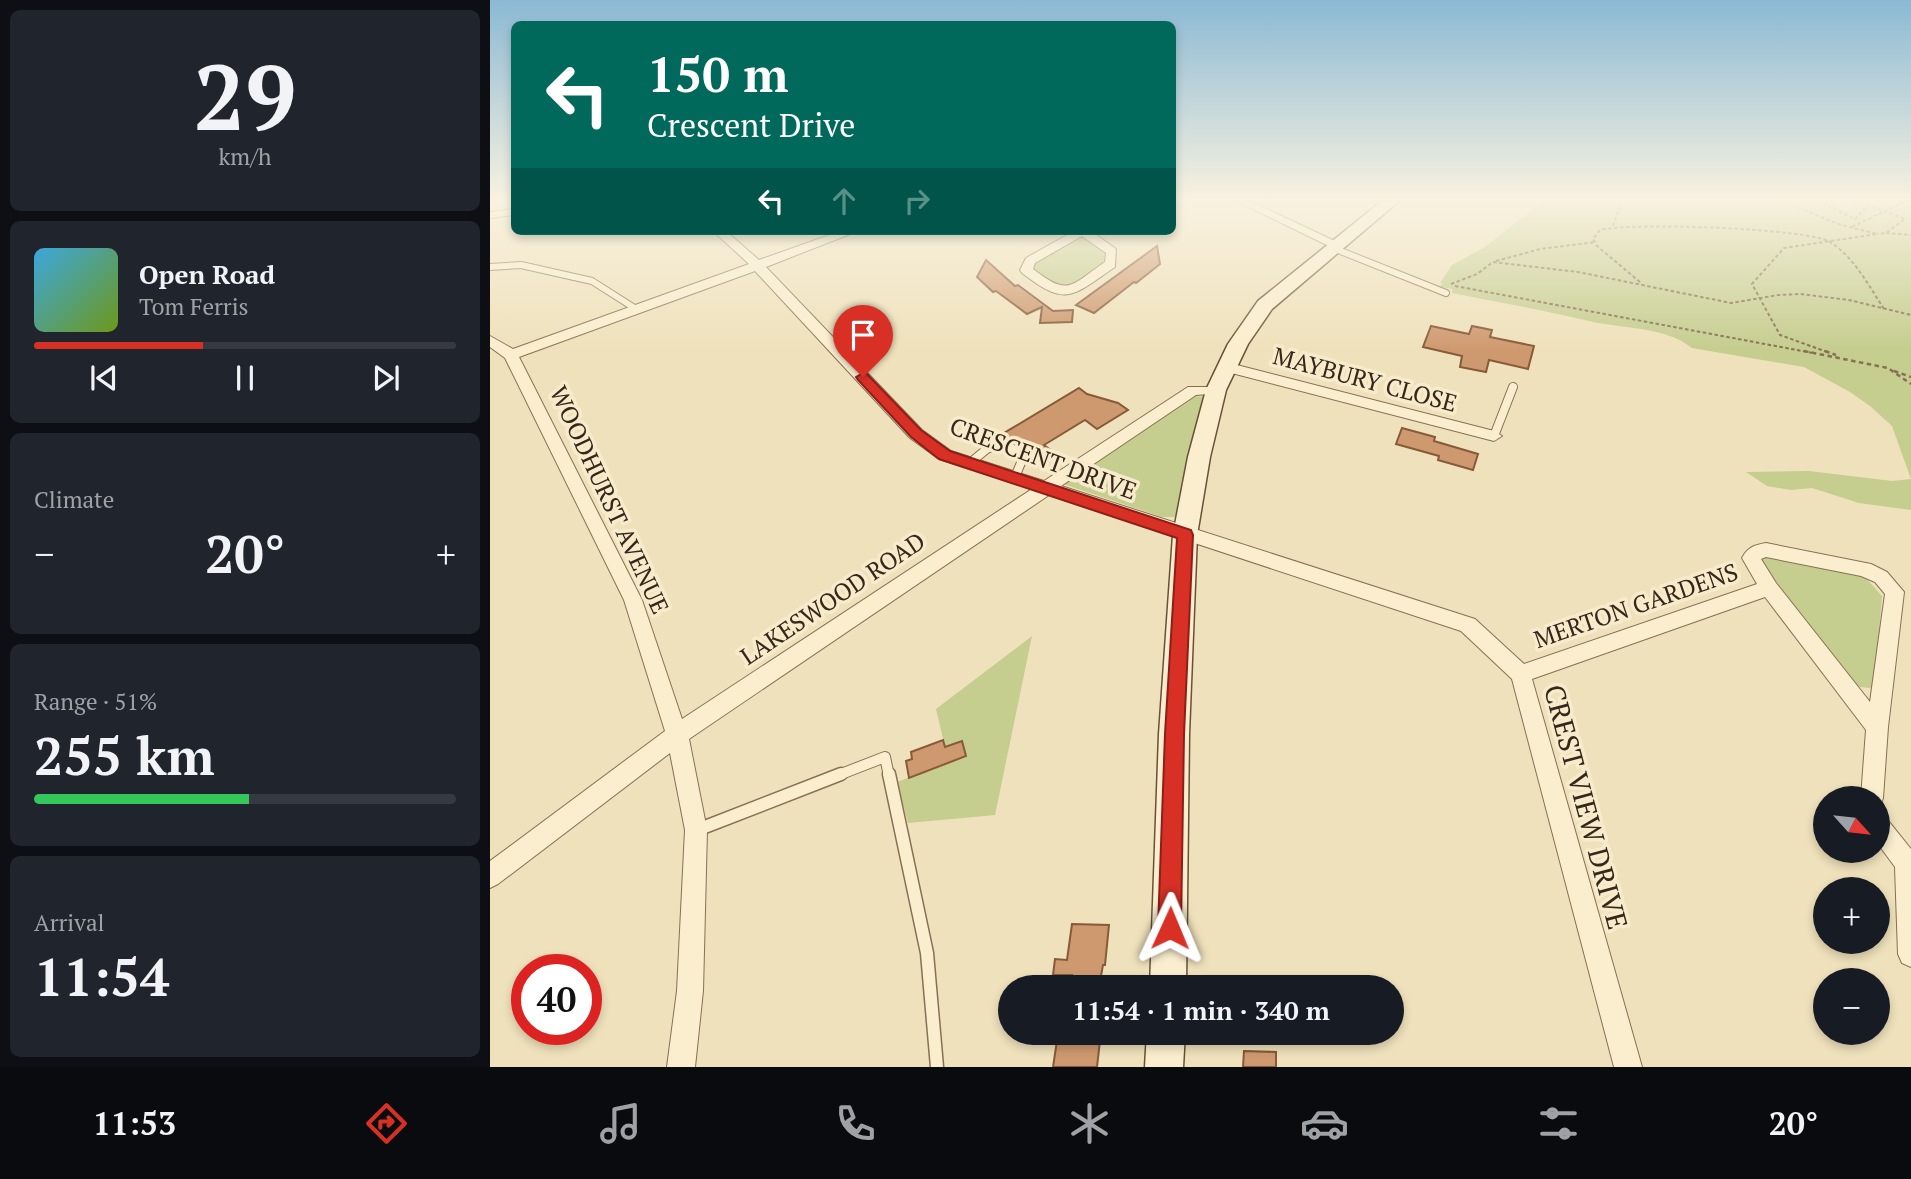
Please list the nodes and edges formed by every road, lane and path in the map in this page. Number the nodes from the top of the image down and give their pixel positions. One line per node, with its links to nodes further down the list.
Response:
1 (741, 251): 12 (street, CRESCENT DRIVE)
2 (794, 251): 12 (street)
3 (1048, 251): 4 (street)
4 (1110, 251)
5 (1329, 251): 25 (street)
6 (1346, 251): 15 (lane)
7 (1529, 251): 11 (path)
8 (1601, 251): 14 (path)
9 (1782, 251): 16 (path)
10 (1839, 251): 18 (path)
11 (1493, 262): 14 (path); 22 (path)
12 (756, 264): 17 (street); 29 (street, CRESCENT DRIVE)
13 (490, 267): 17 (lane)
14 (1646, 285): 16 (path)
15 (1446, 293)
16 (1762, 299): 18 (path); 22 (path)
17 (636, 309): 21 (street)
18 (1884, 309): 19 (path)
19 (1911, 315)
20 (490, 340): 21 (street, WOODHURST AVENUE)
21 (511, 355): 36 (street, WOODHURST AVENUE)
22 (1846, 359): 23 (path)
23 (1888, 368): 24 (path); 26 (path)
24 (1911, 377)
25 (1221, 378): 28 (street, MAYBURY CLOSE); 31 (street, LAKESWOOD ROAD); 32 (street)
26 (1911, 384)
27 (1513, 387): 28 (lane)
28 (1494, 436)
29 (970, 463): 30 (street, CRESCENT DRIVE); 30 (lane)
30 (1015, 477): 31 (street, CRESCENT DRIVE)
31 (1046, 488): 32 (street, CRESCENT DRIVE); 36 (street, LAKESWOOD ROAD)
32 (1185, 535): 34 (street, CREST VIEW DRIVE); 42 (street)
33 (1769, 588): 34 (street, MERTON GARDENS); 35 (street, MERTON GARDENS); 35 (street, MERTON GARDENS)
34 (1521, 674): 47 (street, CREST VIEW DRIVE)
35 (1877, 727): 37 (street, MERTON GARDENS)
36 (677, 735): 38 (street, WOODHURST AVENUE); 40 (street, LAKESWOOD ROAD)
37 (1873, 786)
38 (696, 830): 44 (street, WOODHURST AVENUE); 45 (lane)
39 (1890, 841): 41 (street)
40 (490, 876)
41 (1911, 954)
42 (1168, 975)
43 (1165, 1045): 46 (street)
44 (681, 1067)
45 (937, 1067)
46 (1164, 1067)
47 (1628, 1067)

